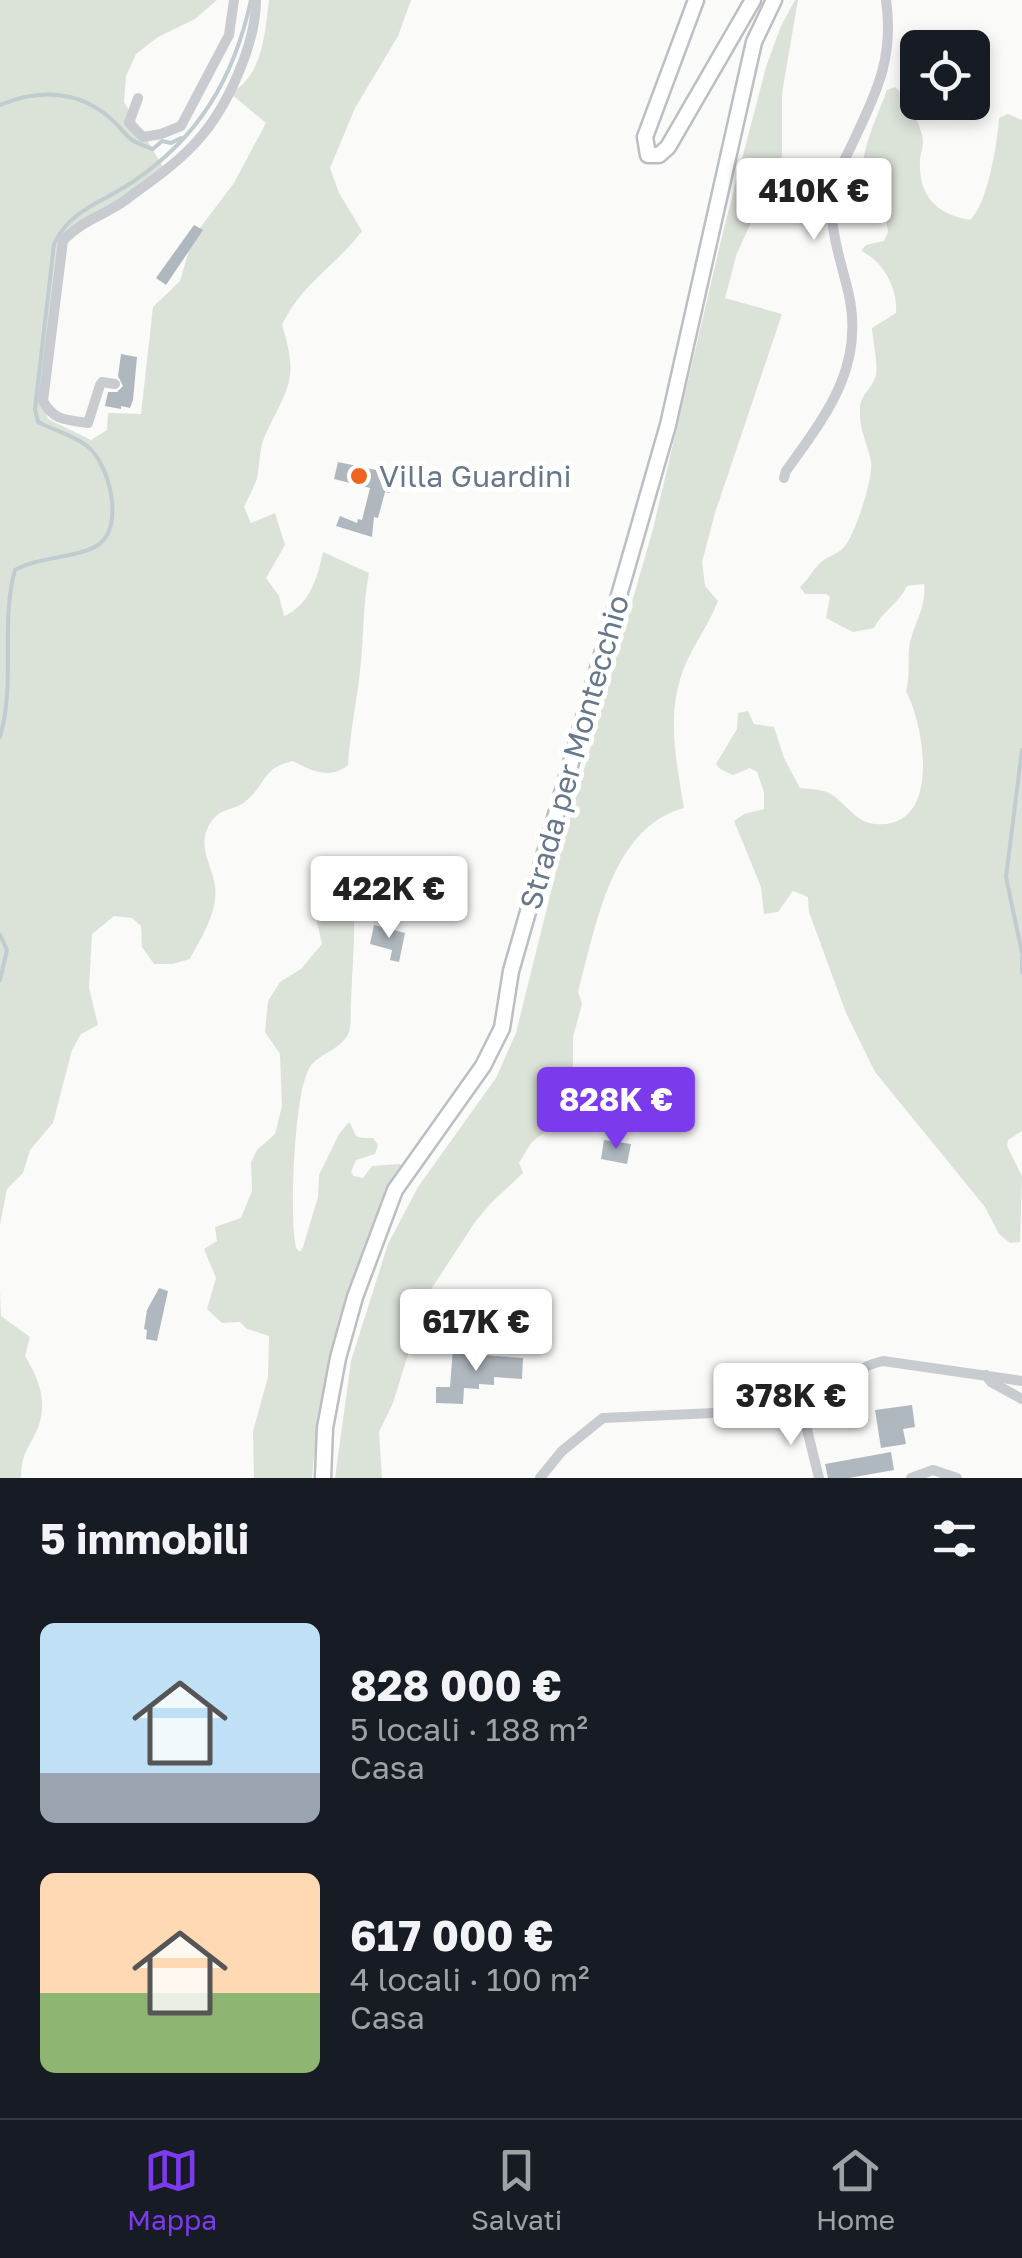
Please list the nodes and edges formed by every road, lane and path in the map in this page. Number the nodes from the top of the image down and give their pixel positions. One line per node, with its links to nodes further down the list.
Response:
1 (234, 0): 7 (street)
2 (256, 0): 8 (street)
3 (696, 0): 4 (street)
4 (753, 0)
5 (774, 0): 14 (street, Strada per Montecchio)
6 (886, 0): 9 (street)
7 (138, 98)
8 (114, 384)
9 (784, 478)
10 (985, 1374): 11 (street); 12 (street); 13 (street)
11 (1022, 1381)
12 (1022, 1400)
13 (802, 1409): 15 (street); 16 (street)
14 (322, 1478)
15 (540, 1478)
16 (819, 1478)
17 (911, 1478): 18 (street)
18 (957, 1478)

